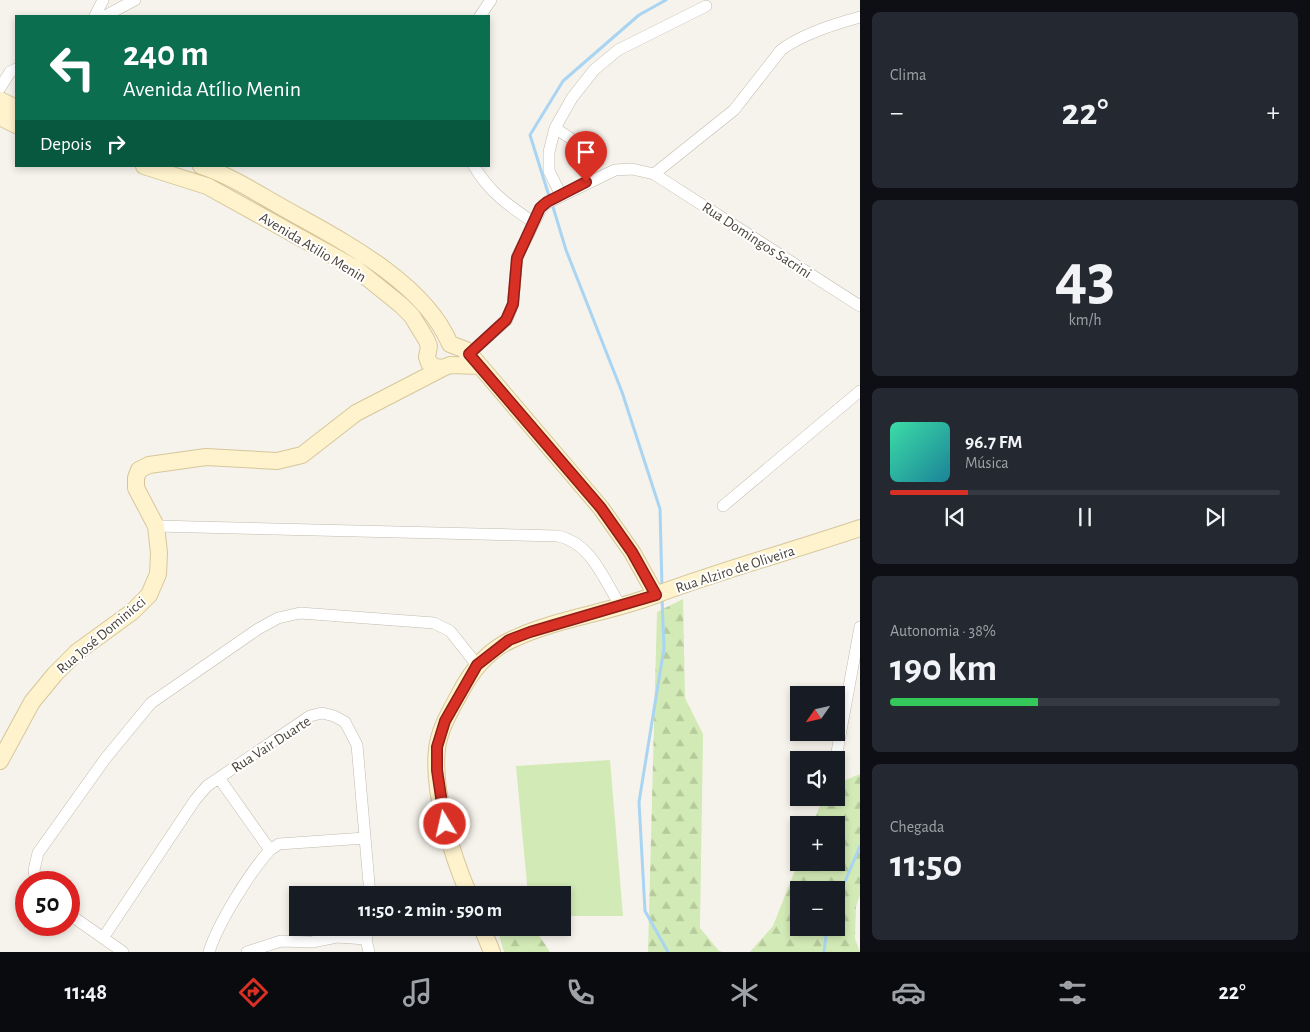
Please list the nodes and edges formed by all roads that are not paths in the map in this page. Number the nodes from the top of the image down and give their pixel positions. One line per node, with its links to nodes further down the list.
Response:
1 (103, 0): 5 (street)
2 (135, 0): 6 (street)
3 (491, 0): 7 (street)
4 (706, 6): 15 (street)
5 (96, 15)
6 (107, 15)
7 (481, 15)
8 (860, 17): 20 (street)
9 (15, 69): 10 (street)
10 (0, 88)
11 (0, 100): 12 (street)
12 (15, 108)
13 (0, 117): 14 (street)
14 (15, 124)
15 (555, 128): 16 (street); 21 (street)
16 (591, 152)
17 (147, 167): 25 (street, Avenida Atilio Menin)
18 (203, 167): 24 (street, Avenida Atilio Menin)
19 (475, 167): 22 (street)
20 (654, 174): 21 (street); 23 (street, Rua Domingos Sacrini)
21 (561, 195): 22 (street)
22 (533, 222): 26 (street)
23 (860, 306)
24 (450, 344): 25 (street); 26 (street); 27 (street)
25 (428, 349): 27 (street, Avenida Atilio Menin); 28 (street)
26 (474, 360): 27 (street); 33 (street)
27 (449, 366): 28 (street)
28 (405, 388): 31 (street)
29 (860, 391): 30 (street)
30 (723, 506)
31 (156, 526): 34 (street); 38 (street, Rua José Dominicci)
32 (860, 528): 33 (street, Rua Alziro de Oliveira)
33 (661, 593): 34 (street, Rua Alziro de Oliveira)
34 (620, 605): 36 (street, Rua Alziro de Oliveira)
35 (860, 628): 37 (street)
36 (477, 665): 42 (street); 44 (street, Rua Alziro de Oliveira)
37 (837, 751)
38 (0, 761)
39 (218, 778): 40 (street, Rua Vair Duarte); 41 (street); 48 (street, Rua Vair Duarte)
40 (364, 838): 41 (street); 43 (street, Rua Vair Duarte)
41 (270, 850): 53 (street)
42 (34, 871)
43 (369, 886)
44 (465, 886)
45 (80, 922): 48 (street)
46 (367, 936): 49 (street)
47 (485, 936): 56 (street)
48 (104, 938): 52 (street)
49 (366, 939): 51 (street); 55 (street)
50 (283, 946): 51 (street); 54 (street)
51 (310, 947)
52 (124, 952)
53 (209, 952)
54 (247, 952)
55 (369, 952)
56 (492, 952)

